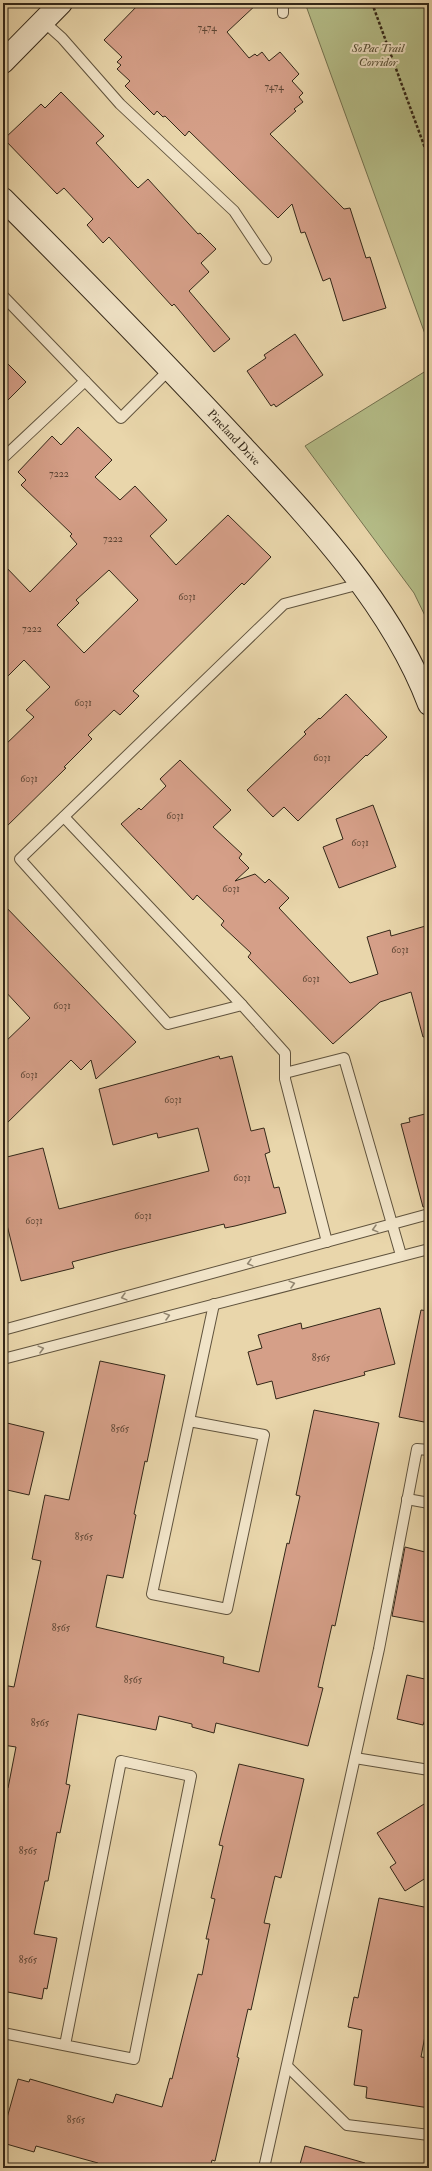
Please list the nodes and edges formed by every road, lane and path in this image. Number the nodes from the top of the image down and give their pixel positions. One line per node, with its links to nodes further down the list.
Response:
1 (61, 3): 3 (street)
2 (372, 3): 5 (path)
3 (43, 21): 4 (street); 7 (lane)
4 (3, 62)
5 (429, 159)
6 (3, 199): 9 (street, Pineland Drive)
7 (266, 259)
8 (3, 296): 10 (lane)
9 (171, 368): 10 (lane); 12 (street, Pineland Drive)
10 (85, 381): 11 (lane)
11 (3, 458)
12 (360, 584): 13 (street, Pineland Drive); 14 (lane)
13 (429, 704)
14 (64, 818): 15 (lane); 15 (lane)
15 (242, 1005): 16 (lane)
16 (285, 1073): 18 (lane); 19 (lane)
17 (429, 1214): 18 (lane)
18 (391, 1224): 19 (lane, one-way to 19); 21 (lane)
19 (327, 1242): 23 (lane, one-way to 23)
20 (429, 1249): 21 (lane)
21 (402, 1255): 22 (lane, one-way to 21)
22 (214, 1304): 24 (lane, one-way to 22); 25 (lane)
23 (3, 1330)
24 (3, 1357)
25 (188, 1421): 25 (lane)
26 (429, 1450): 27 (lane)
27 (407, 1499): 28 (lane); 29 (lane)
28 (429, 1503)
29 (355, 1758): 30 (lane); 33 (lane)
30 (429, 1770)
31 (3, 2033): 32 (lane)
32 (65, 2045): 32 (lane)
33 (287, 2066): 34 (lane); 35 (lane)
34 (429, 2135)
35 (264, 2168)

